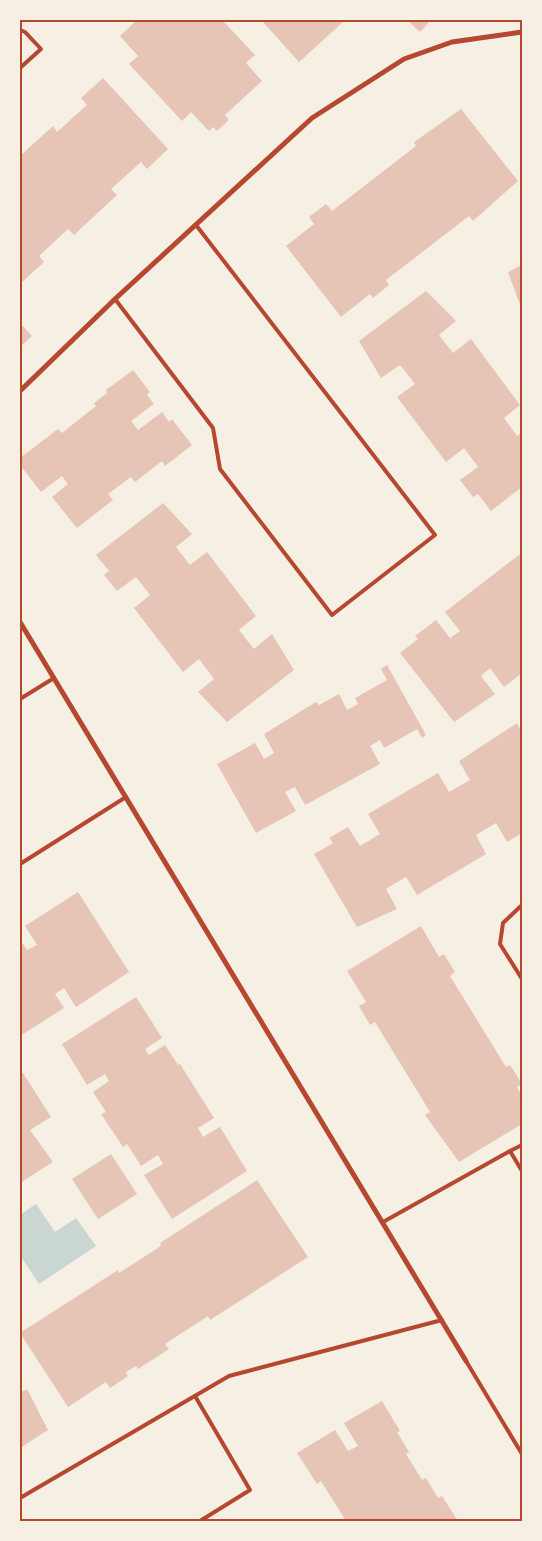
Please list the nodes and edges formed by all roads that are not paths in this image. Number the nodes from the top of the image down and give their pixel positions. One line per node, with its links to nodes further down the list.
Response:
1 (20, 30): 3 (lane)
2 (522, 32): 4 (street)
3 (20, 68)
4 (196, 225): 5 (street); 5 (lane)
5 (115, 299): 6 (street)
6 (20, 391)
7 (20, 622): 8 (street)
8 (54, 678): 9 (lane); 10 (street)
9 (20, 699)
10 (126, 797): 11 (lane); 17 (street)
11 (20, 864)
12 (522, 905): 13 (lane)
13 (522, 979)
14 (522, 1145): 15 (lane)
15 (510, 1150): 16 (lane); 17 (lane)
16 (522, 1171)
17 (383, 1222): 18 (street)
18 (442, 1320): 19 (street); 20 (lane)
19 (466, 1361): 21 (lane)
20 (195, 1396): 22 (lane); 23 (lane)
21 (522, 1454)
22 (20, 1498)
23 (200, 1521)

